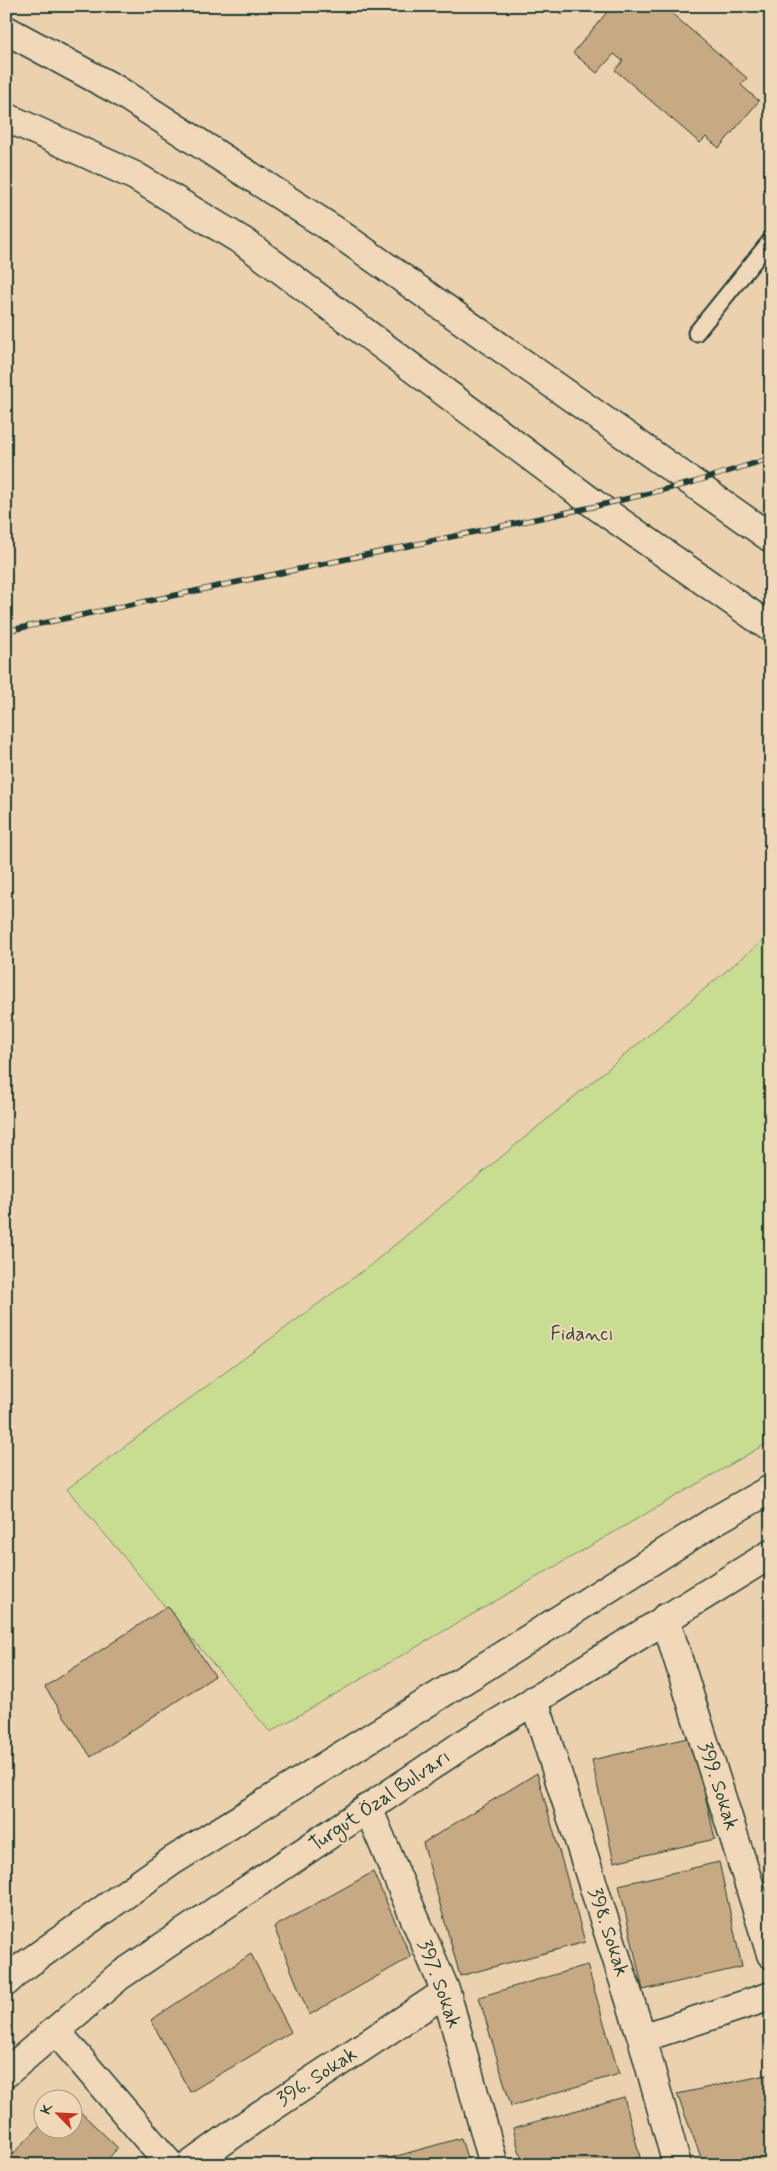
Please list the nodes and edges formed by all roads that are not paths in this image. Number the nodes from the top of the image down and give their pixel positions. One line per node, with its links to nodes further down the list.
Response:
1 (6, 30): 5 (main road)
2 (6, 117): 6 (main road)
3 (771, 240): 4 (lane)
4 (696, 333)
5 (768, 535)
6 (771, 628)
7 (771, 1489): 13 (main road)
8 (771, 1554): 9 (main road, Turgut Özal Bulvarı)
9 (664, 1618): 10 (main road, Turgut Özal Bulvarı); 12 (main road, 399. Sokak)
10 (534, 1700): 11 (main road, Turgut Özal Bulvarı); 17 (main road, 398. Sokak)
11 (368, 1808): 14 (main road, 397. Sokak); 16 (main road, Turgut Özal Bulvarı)
12 (771, 1954)
13 (6, 1982)
14 (446, 1992): 20 (main road, 396. Sokak); 21 (main road, 397. Sokak)
15 (771, 1996): 17 (main road)
16 (56, 2030): 18 (main road, Turgut Özal Bulvarı); 19 (main road)
17 (642, 2038): 22 (main road, 398. Sokak)
18 (6, 2072)
19 (170, 2165)
20 (190, 2165)
21 (494, 2165)
22 (677, 2165)

